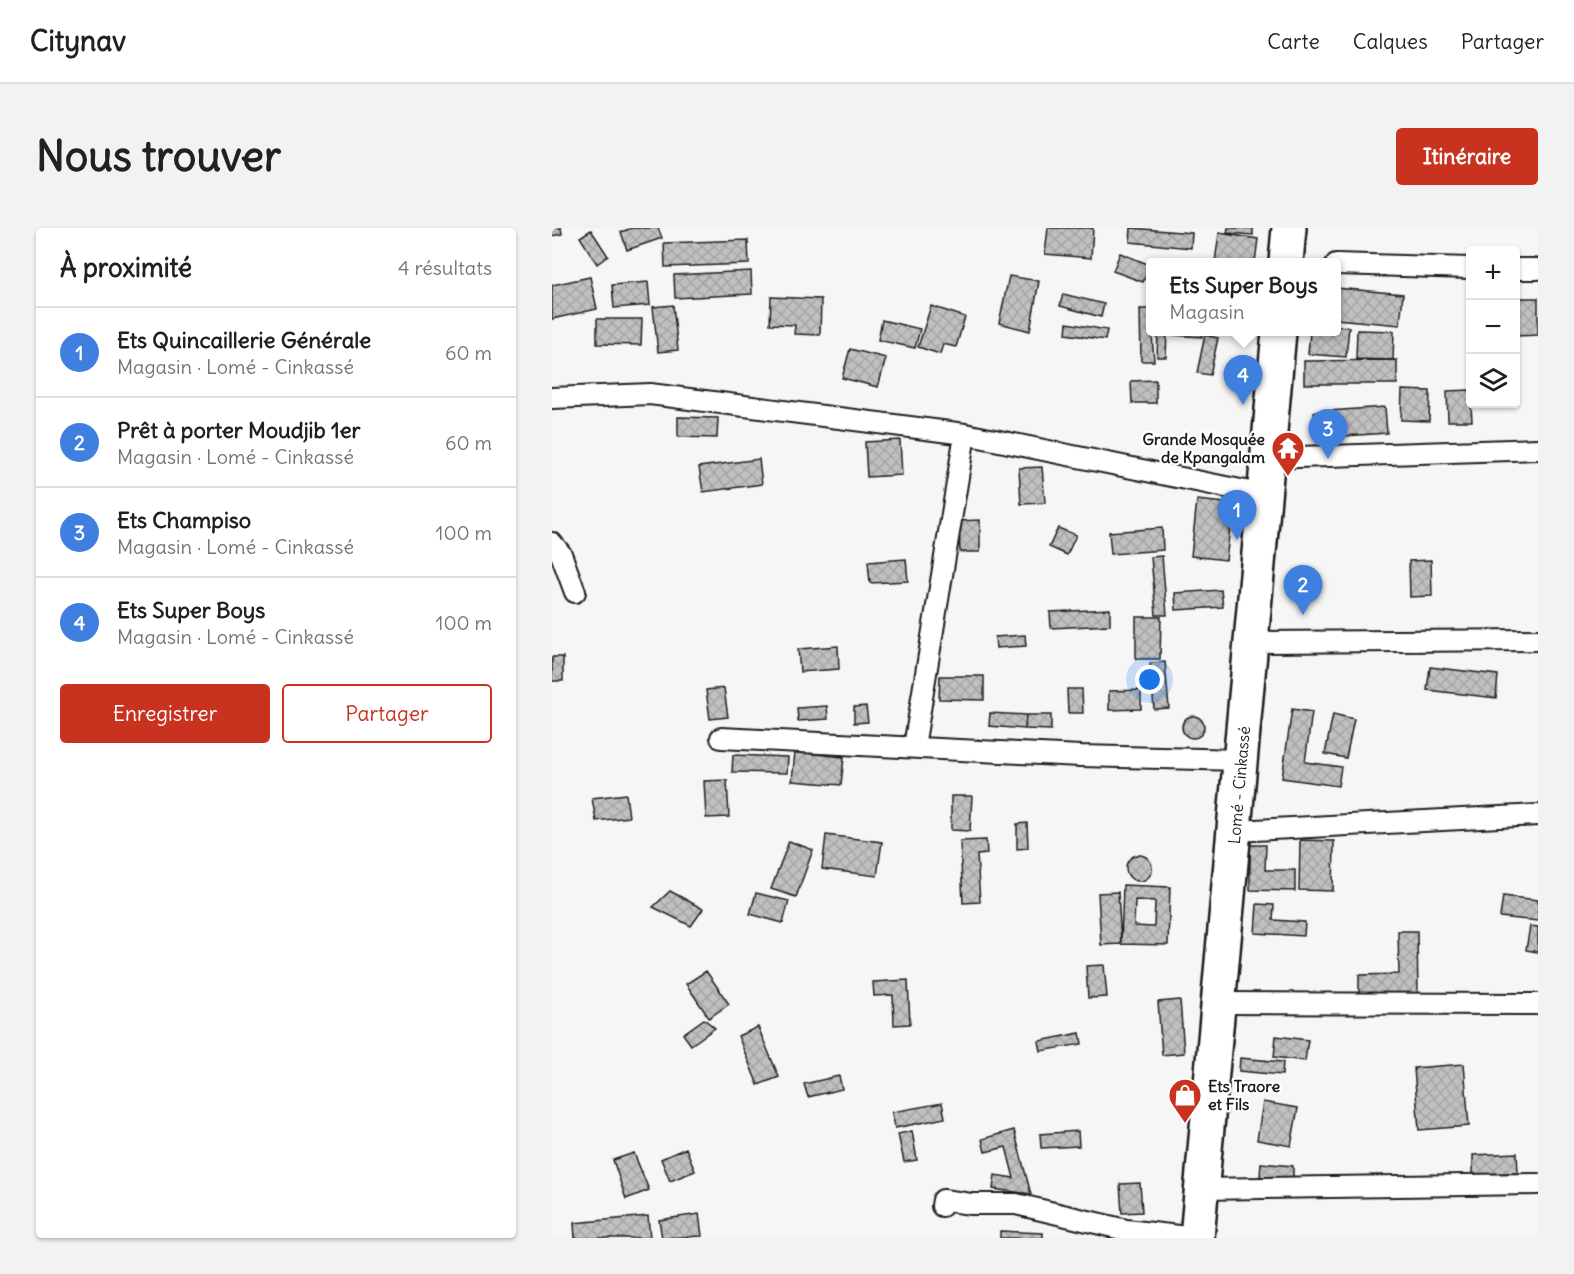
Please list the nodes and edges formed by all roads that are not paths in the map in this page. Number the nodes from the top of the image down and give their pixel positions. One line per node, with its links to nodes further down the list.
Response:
1 (1289, 228): 2 (highway)
2 (1286, 258)
3 (1341, 264): 4 (street)
4 (1466, 268)
5 (1520, 269): 6 (street)
6 (1538, 269)
7 (1280, 336): 11 (highway, Lomé - Cinkassé)
8 (552, 398): 9 (street)
9 (965, 434): 12 (street); 18 (street)
10 (1538, 449): 11 (street)
11 (1268, 458): 12 (highway, Lomé - Cinkassé)
12 (1265, 495): 16 (highway, Lomé - Cinkassé)
13 (552, 543): 14 (street)
14 (575, 592)
15 (1538, 640): 16 (street)
16 (1252, 642): 19 (highway, Lomé - Cinkassé)
17 (721, 738): 18 (street)
18 (914, 747): 19 (street)
19 (1241, 760): 21 (highway, Lomé - Cinkassé)
20 (1538, 815): 21 (street)
21 (1235, 831): 22 (highway, Lomé - Cinkassé)
22 (1218, 1003): 23 (street); 25 (highway, Lomé - Cinkassé)
23 (1538, 1004)
24 (1538, 1184): 25 (street)
25 (1201, 1188): 27 (highway, Lomé - Cinkassé)
26 (942, 1206): 27 (street)
27 (1196, 1238)

